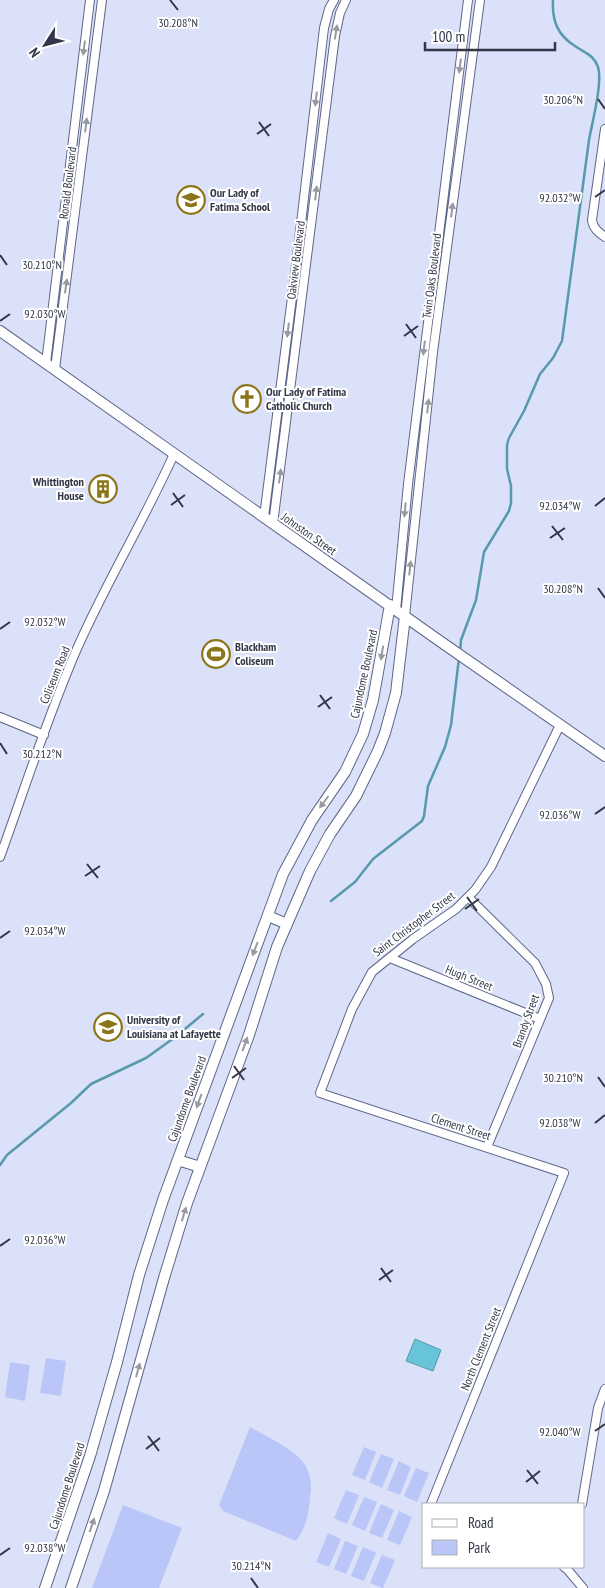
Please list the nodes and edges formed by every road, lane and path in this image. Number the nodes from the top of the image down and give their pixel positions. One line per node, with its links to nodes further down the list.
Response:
1 (90, 0): 7 (street, Ronald Boulevard, one-way to 7)
2 (102, 0): 8 (street, Ronald Boulevard)
3 (334, 0): 16 (street, Oakview Boulevard, one-way to 16)
4 (346, 0): 17 (street, Oakview Boulevard, one-way to 4)
5 (468, 0): 18 (street, Twin Oaks Boulevard, one-way to 18)
6 (480, 0): 19 (street, Twin Oaks Boulevard, one-way to 6)
7 (78, 94): 8 (street); 10 (street, Ronald Boulevard)
8 (90, 96): 11 (street, Ronald Boulevard, one-way to 8)
9 (605, 129): 12 (street)
10 (62, 230): 11 (street); 14 (street, Ronald Boulevard)
11 (73, 232): 14 (street, Ronald Boulevard, one-way to 11)
12 (605, 237)
13 (0, 331): 14 (street, Johnston Street)
14 (50, 366): 15 (street, Johnston Street)
15 (174, 454): 16 (street, Johnston Street); 22 (street, Coliseum Road)
16 (264, 517): 17 (street, Johnston Street)
17 (273, 524): 18 (street, Johnston Street)
18 (393, 607): 19 (street, Johnston Street); 26 (street, Cajundome Boulevard, one-way to 26)
19 (405, 616): 21 (street, Johnston Street); 27 (street)
20 (0, 717): 22 (street)
21 (560, 725): 23 (street, Johnston Street); 25 (street, Saint Christopher Street)
22 (44, 735): 24 (street, Coliseum Road)
23 (605, 756)
24 (0, 857)
25 (468, 897): 28 (street, Saint Christopher Street); 29 (street, Brandy Street)
26 (268, 916): 27 (street); 32 (street, Cajundome Boulevard, one-way to 32)
27 (287, 924): 33 (street, one-way to 27)
28 (390, 958): 29 (street, Hugh Street); 30 (street, Saint Christopher Street)
29 (540, 1019): 31 (street, Brandy Street)
30 (320, 1093): 31 (street, Clement Street)
31 (487, 1147): 34 (street, Clement Street)
32 (178, 1160): 33 (street); 39 (street, Cajundome Boulevard)
33 (200, 1167): 40 (street, one-way to 33)
34 (552, 1202): 36 (street, North Clement Street)
35 (605, 1389): 37 (street)
36 (430, 1503)
37 (582, 1503)
38 (567, 1568): 41 (street)
39 (46, 1588)
40 (71, 1588)
41 (582, 1588)

